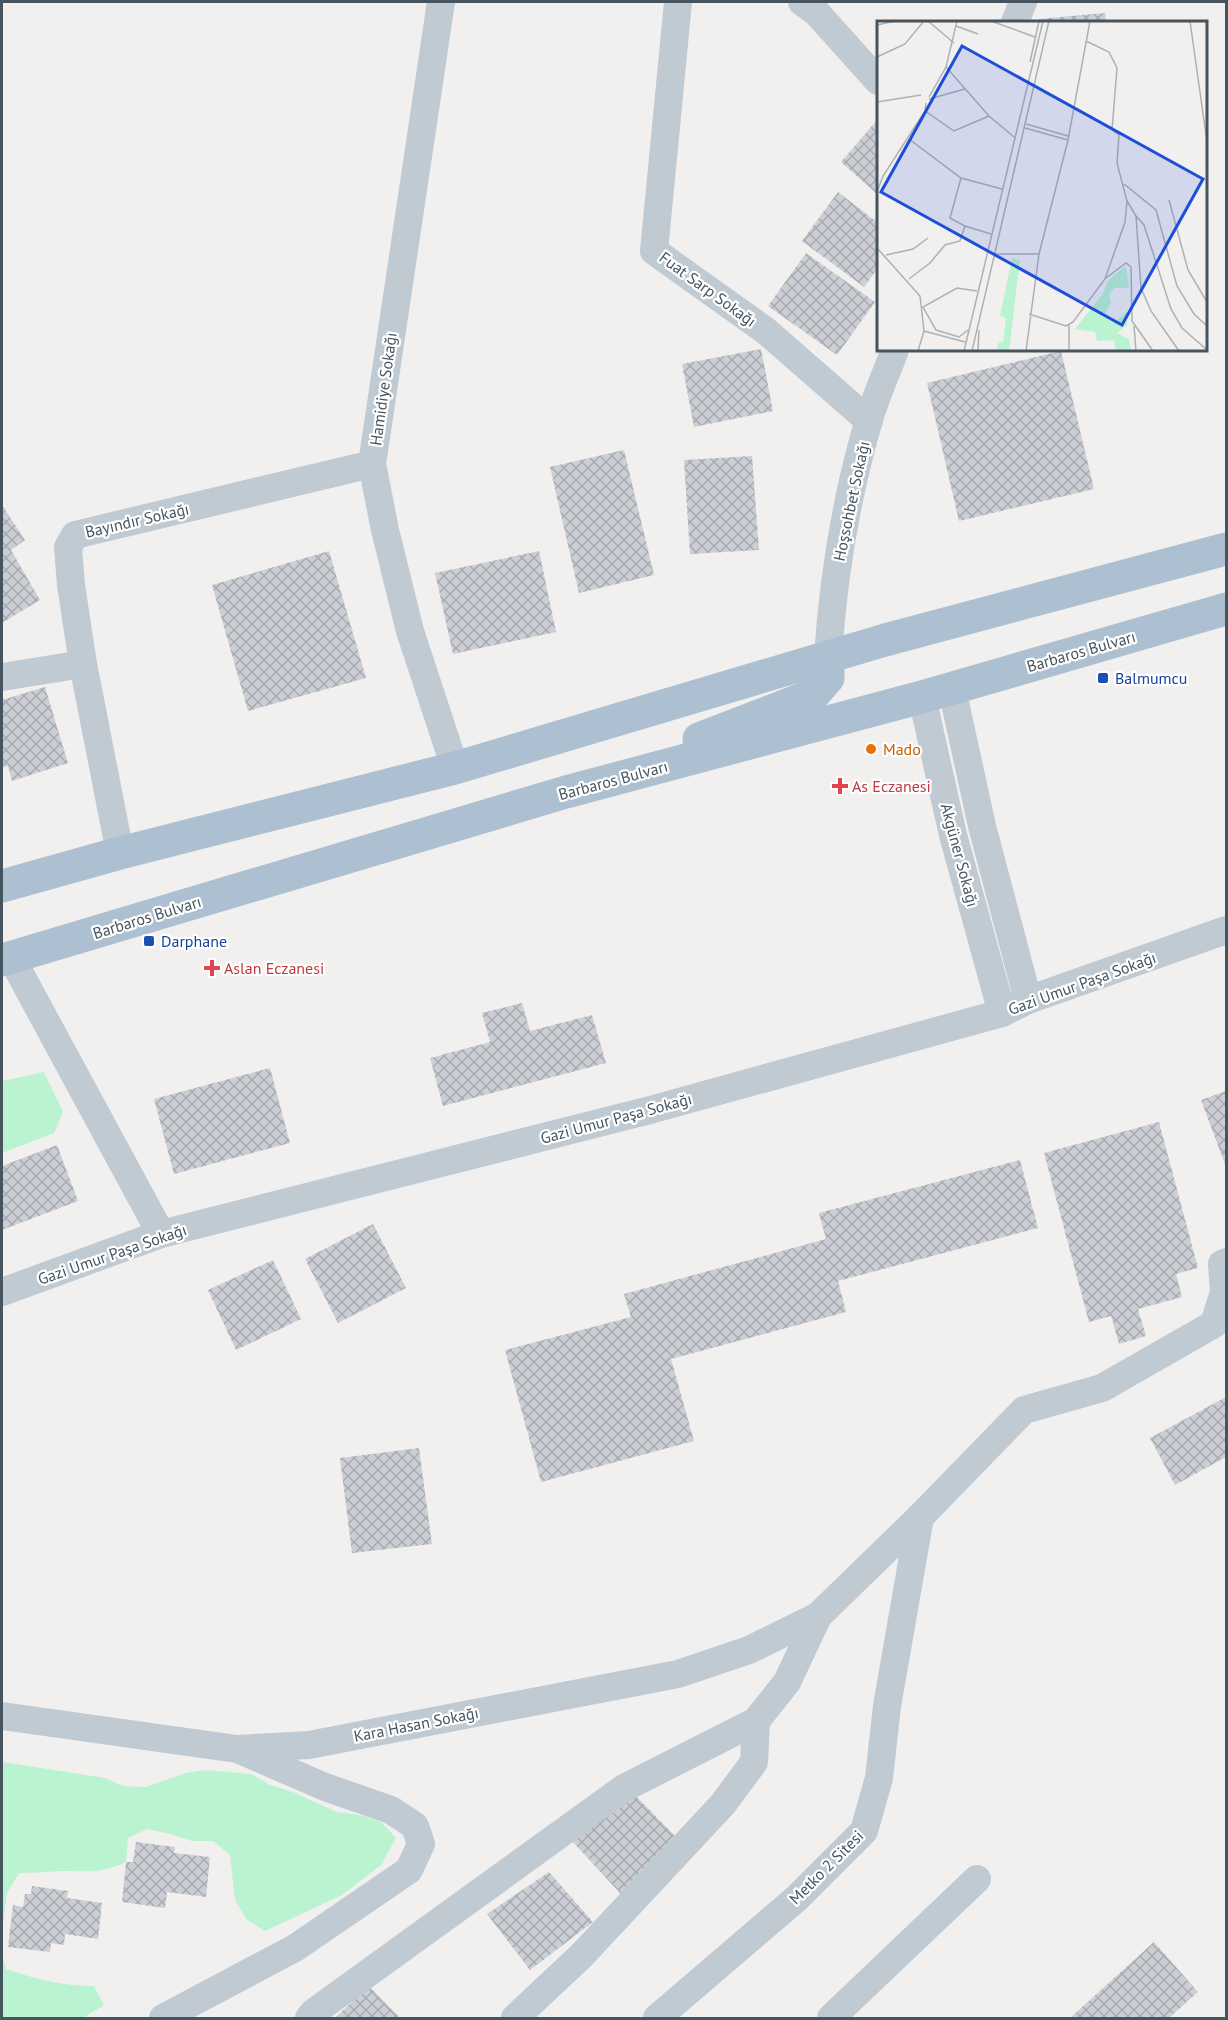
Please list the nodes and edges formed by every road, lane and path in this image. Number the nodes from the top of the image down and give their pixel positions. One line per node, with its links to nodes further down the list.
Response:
1 (441, 2): 9 (street, Hamidiye Sokağı)
2 (678, 2): 8 (street, Fuat Sarp Sokağı)
3 (802, 2): 6 (street)
4 (1023, 2): 5 (street)
5 (1016, 21)
6 (877, 79)
7 (895, 351): 8 (street, Hoşsohbet Sokağı)
8 (869, 421): 12 (street, Hoşsohbet Sokağı)
9 (372, 465): 13 (street, Bayındır Sokağı); 16 (street, Hamidiye Sokağı)
10 (1227, 549): 12 (main road)
11 (1227, 609): 15 (main road, Barbaros Bulvarı)
12 (828, 657): 16 (main road); 17 (main road)
13 (83, 664): 14 (street); 20 (street, Bayındır Sokağı)
14 (2, 677)
15 (937, 693): 17 (main road, Barbaros Bulvarı); 18 (street, Akgüner Sokağı); 19 (street, Akgüner Sokağı)
16 (455, 768): 20 (main road)
17 (636, 773): 23 (main road, Barbaros Bulvarı)
18 (982, 826): 19 (street); 24 (street, Akgüner Sokağı)
19 (953, 835): 25 (street, Akgüner Sokağı)
20 (120, 853): 21 (main road)
21 (2, 886)
22 (1227, 930): 24 (street, Gazi Umur Paşa Sokağı)
23 (6, 959): 26 (street)
24 (1028, 1000): 25 (street, Gazi Umur Paşa Sokağı)
25 (1002, 1012): 26 (street, Gazi Umur Paşa Sokağı)
26 (161, 1234): 28 (street, Gazi Umur Paşa Sokağı)
27 (1227, 1262): 29 (street)
28 (2, 1292)
29 (920, 1517): 30 (street); 38 (street, Metko 2 Sitesi)
30 (818, 1616): 32 (street); 33 (street, Kara Hasan Sokağı)
31 (2, 1716): 33 (street, Kara Hasan Sokağı)
32 (756, 1721): 36 (street); 37 (street)
33 (237, 1749): 35 (street)
34 (977, 1879): 39 (street)
35 (163, 2019)
36 (309, 2019)
37 (515, 2019)
38 (657, 2019)
39 (831, 2019)

